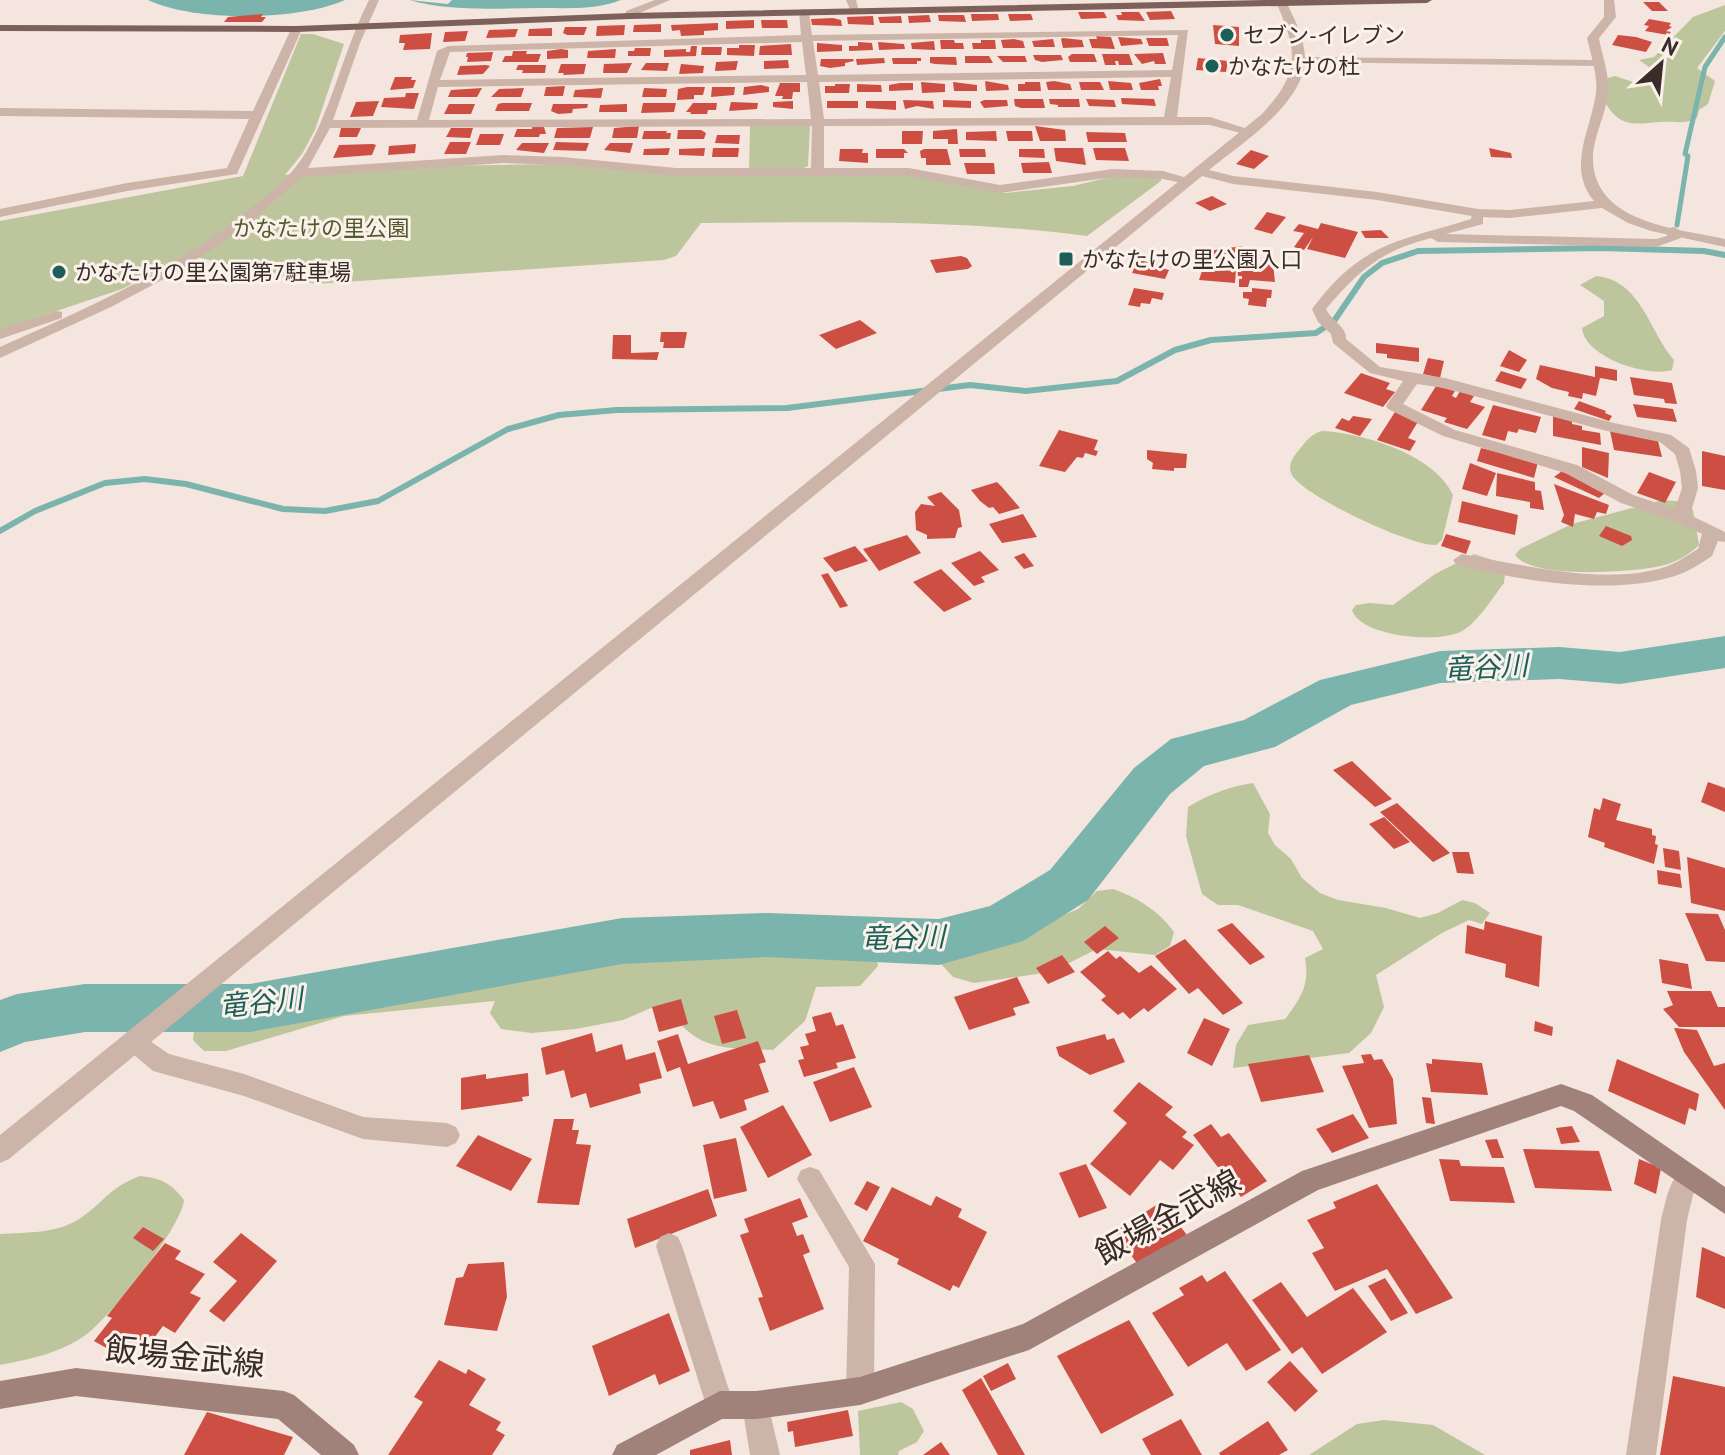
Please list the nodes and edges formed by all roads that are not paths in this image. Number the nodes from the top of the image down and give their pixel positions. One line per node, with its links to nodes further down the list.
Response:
1 (374, 0): 9 (street)
2 (665, 0): 8 (street)
3 (1427, 0): 5 (main road)
4 (1609, 0): 14 (street)
5 (1280, 1): 6 (main road); 13 (street)
6 (853, 5): 7 (main road)
7 (804, 12): 8 (main road); 12 (street)
8 (630, 16): 9 (main road)
9 (358, 27): 11 (main road); 23 (street)
10 (0, 28): 11 (main road)
11 (296, 29): 19 (street)
12 (806, 38): 15 (street); 16 (street); 17 (street)
13 (1300, 60): 14 (street); 24 (street)
14 (1597, 63): 28 (street)
15 (1177, 73): 16 (street); 20 (street)
16 (812, 78): 17 (street); 21 (street)
17 (433, 84): 22 (street)
18 (0, 112): 19 (street)
19 (259, 115): 29 (street)
20 (1170, 121): 21 (street); 24 (street)
21 (818, 122): 22 (street); 26 (street)
22 (422, 123): 23 (street)
23 (326, 124): 25 (street)
24 (1248, 131): 27 (street)
25 (298, 173): 26 (street); 34 (street)
26 (817, 174): 27 (street)
27 (1193, 176): 30 (street); 41 (street)
28 (1600, 204): 30 (street); 31 (street)
29 (0, 213)
30 (1478, 213): 32 (street)
31 (1674, 231): 32 (street); 33 (street)
32 (1433, 236): 37 (street)
33 (1725, 243)
34 (107, 301): 35 (street); 36 (street)
35 (0, 334)
36 (0, 353)
37 (1413, 379): 38 (street); 38 (street)
38 (1681, 517): 39 (street)
39 (1720, 536): 40 (street)
40 (1462, 560)
41 (134, 1041): 42 (street); 43 (street)
42 (447, 1135)
43 (0, 1151)
44 (1689, 1178): 46 (main road, 飯場金武線); 48 (main road, 飯場金武線); 55 (street)
45 (810, 1179): 48 (street)
46 (1725, 1202)
47 (669, 1246): 50 (street)
48 (860, 1391): 51 (main road, 飯場金武線)
49 (0, 1395): 52 (main road, 飯場金武線)
50 (720, 1405): 51 (main road, 飯場金武線); 53 (main road, 飯場金武線)
51 (756, 1405): 54 (street)
52 (344, 1455)
53 (627, 1455)
54 (765, 1455)
55 (1641, 1455)

